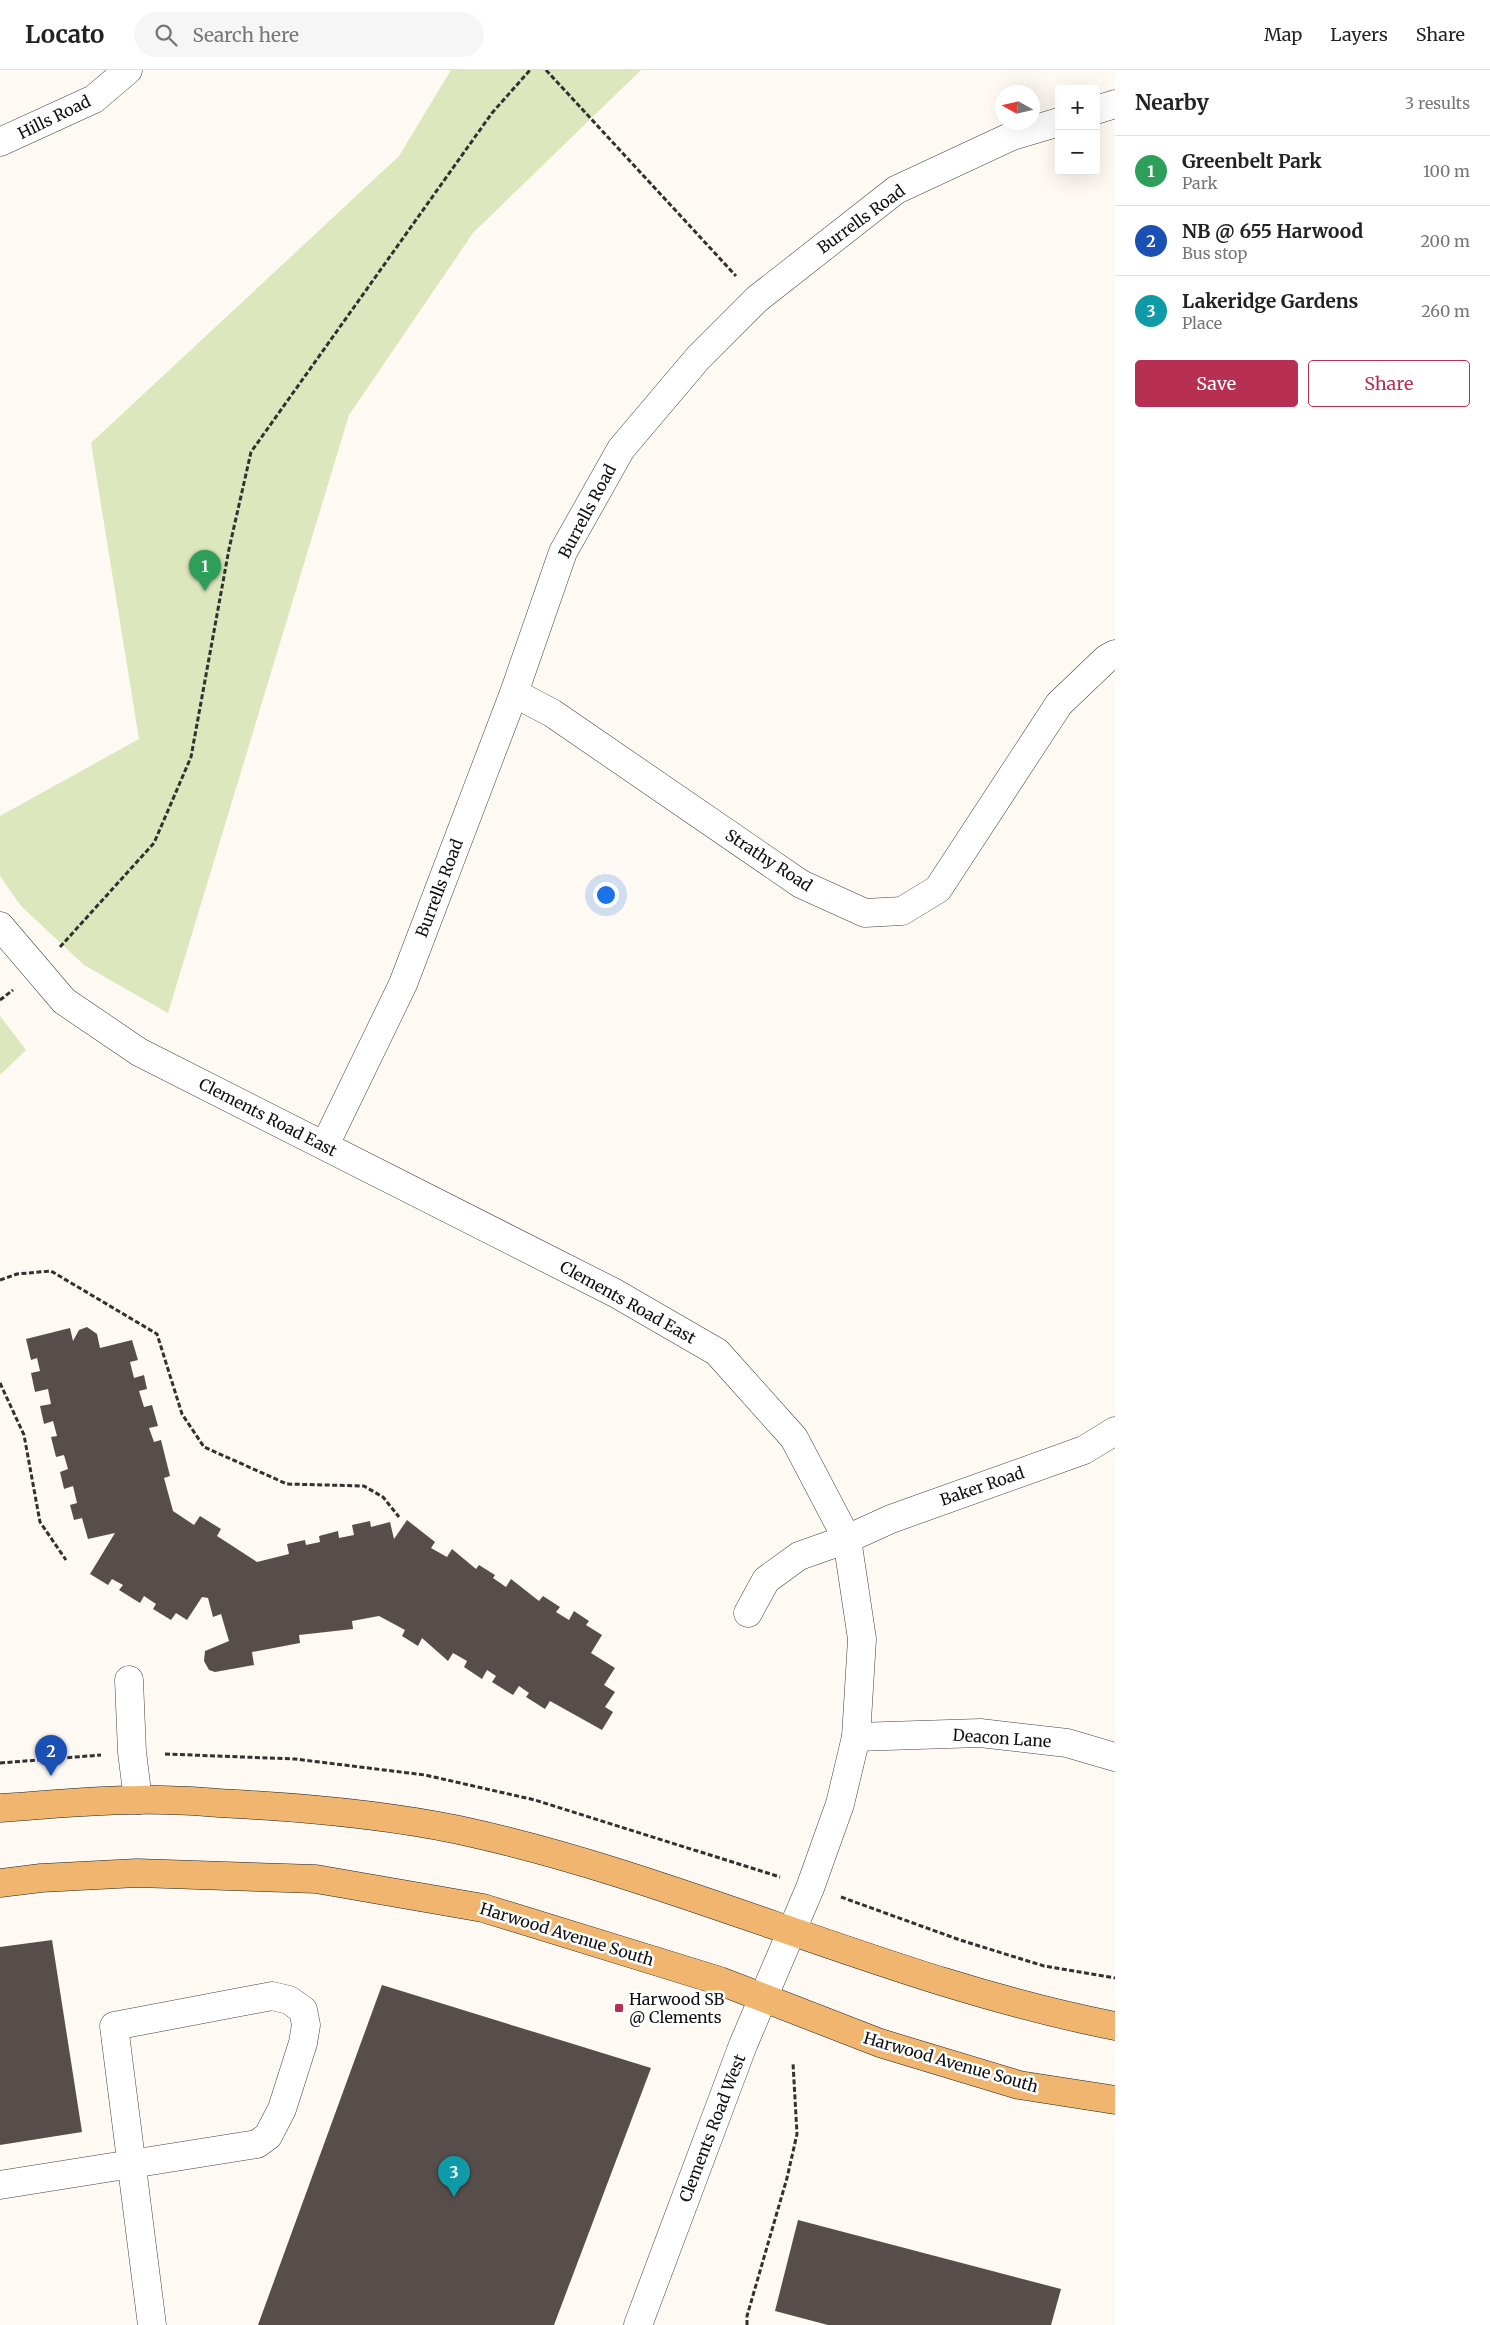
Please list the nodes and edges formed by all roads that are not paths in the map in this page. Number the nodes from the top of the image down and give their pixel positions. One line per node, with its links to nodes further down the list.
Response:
1 (128, 70): 5 (street, Hills Road)
2 (1115, 104): 3 (street)
3 (1100, 109)
4 (1055, 123): 7 (street, Burrells Road)
5 (0, 142)
6 (1115, 654): 7 (street, Strathy Road)
7 (514, 693): 9 (street, Burrells Road)
8 (0, 926): 9 (street, Clements Road East)
9 (325, 1145): 11 (street, Clements Road East)
10 (1115, 1431): 11 (street, Baker Road)
11 (847, 1539): 12 (street, Baker Road); 14 (street, Clements Road East)
12 (748, 1612)
13 (129, 1680): 16 (street)
14 (856, 1737): 15 (street, Deacon Lane); 19 (street, Clements Road East)
15 (1115, 1757)
16 (138, 1800): 17 (main road); 19 (main road)
17 (0, 1808)
18 (0, 1882): 20 (main road, Harwood Avenue South)
19 (789, 1932): 20 (street, Clements Road West); 21 (main road)
20 (764, 1997): 22 (main road, Harwood Avenue South); 26 (street, Clements Road West)
21 (1115, 2026)
22 (1115, 2100)
23 (130, 2163): 23 (street); 24 (street); 25 (street)
24 (0, 2185)
25 (152, 2325)
26 (638, 2325)

